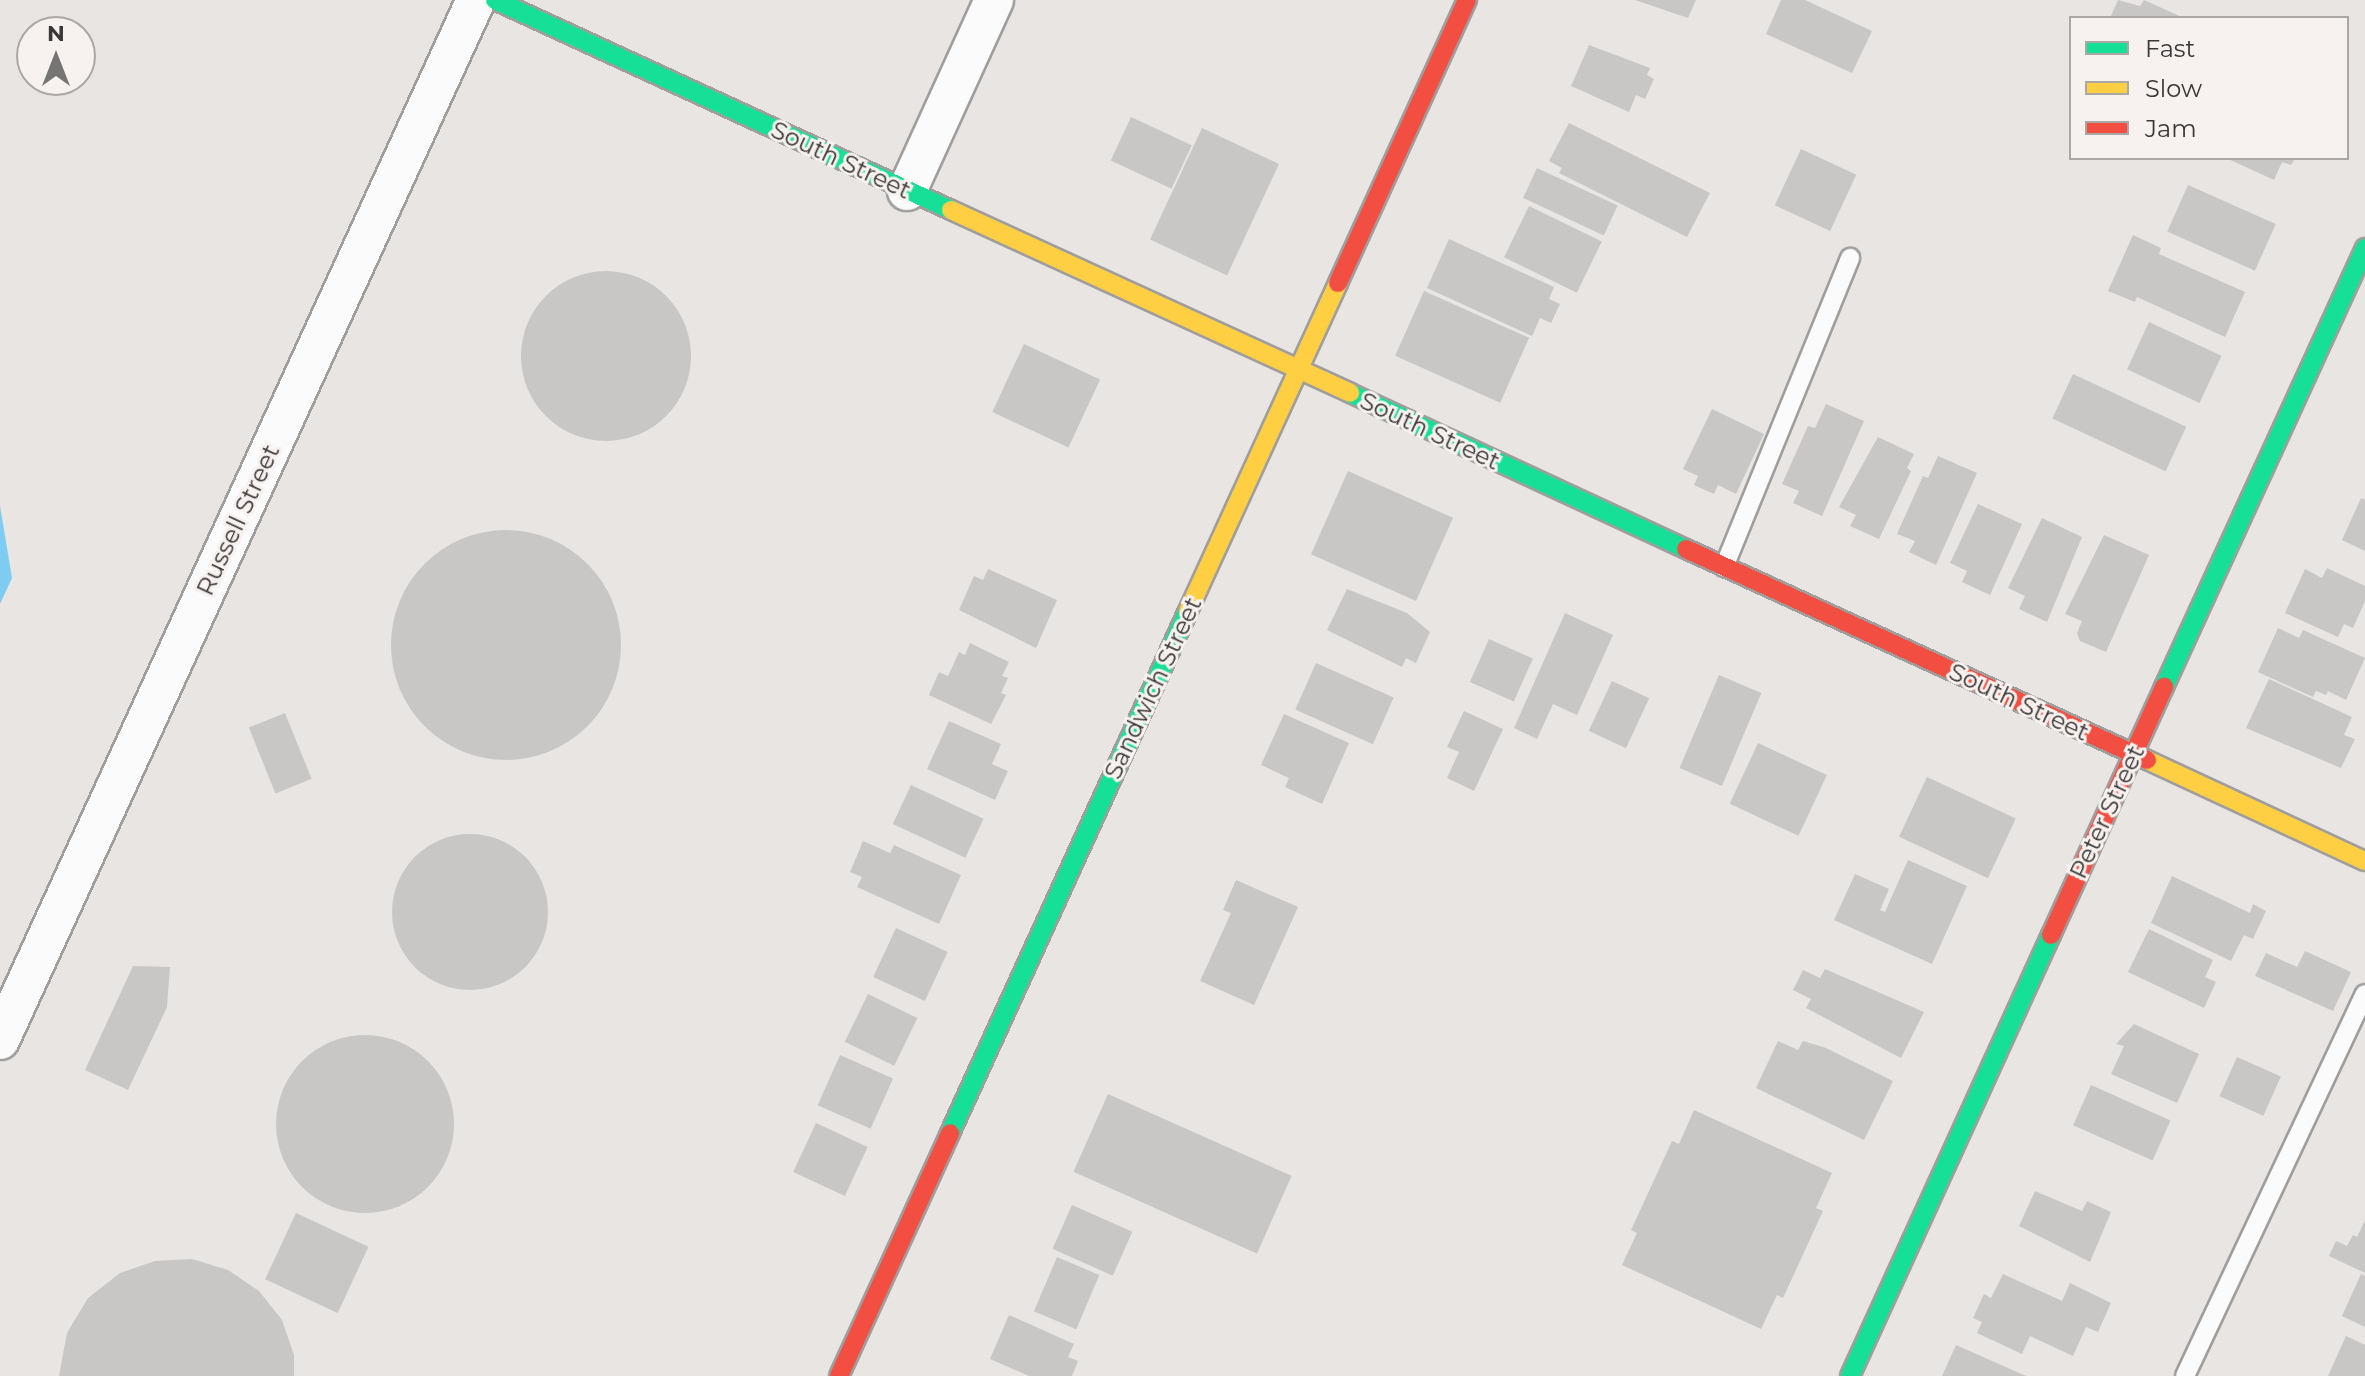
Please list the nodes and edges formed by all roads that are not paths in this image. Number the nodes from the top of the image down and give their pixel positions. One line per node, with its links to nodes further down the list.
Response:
1 (476, 0): 13 (street, Russell Street)
2 (495, 0): 5 (street, South Street)
3 (994, 0): 5 (street)
4 (1467, 0): 8 (street, Sandwich Street)
5 (907, 191): 8 (street, South Street)
6 (2365, 248): 10 (street, Peter Street)
7 (1850, 258): 9 (lane)
8 (1298, 371): 9 (street, South Street); 14 (street, Sandwich Street)
9 (1724, 567): 10 (street, South Street)
10 (2134, 754): 11 (street, South Street); 15 (street, Peter Street)
11 (2365, 861)
12 (2365, 994): 16 (lane)
13 (0, 1040)
14 (839, 1376)
15 (1850, 1376)
16 (2185, 1376)

